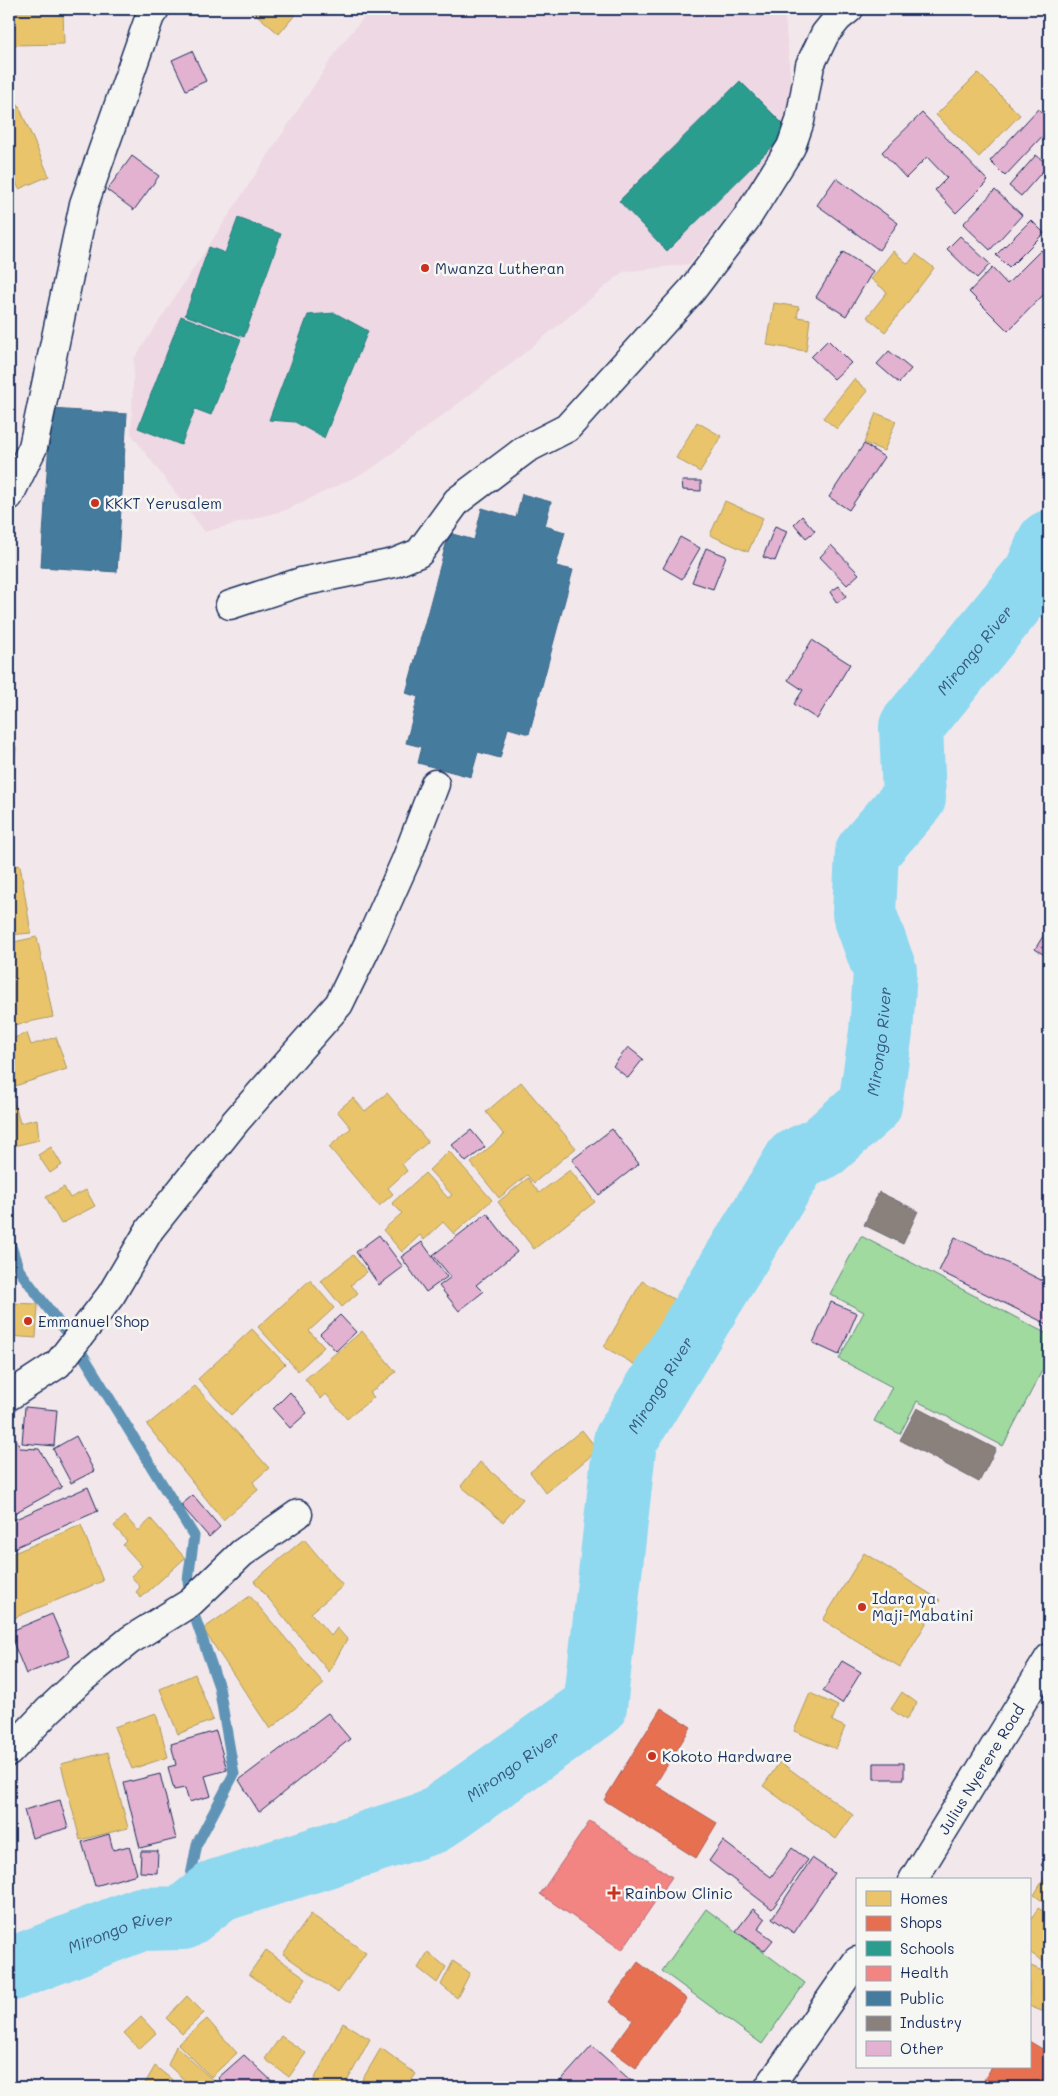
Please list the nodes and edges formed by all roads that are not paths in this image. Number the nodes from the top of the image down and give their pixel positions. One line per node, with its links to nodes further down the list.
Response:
1 (155, 9): 3 (main road)
2 (849, 9): 4 (main road)
3 (9, 496)
4 (230, 605)
5 (435, 784): 6 (main road)
6 (9, 1396)
7 (298, 1514): 9 (main road)
8 (1049, 1658): 10 (main road, Julius Nyerere Road)
9 (9, 1752)
10 (913, 1878)
11 (856, 1962): 12 (main road)
12 (770, 2087)

